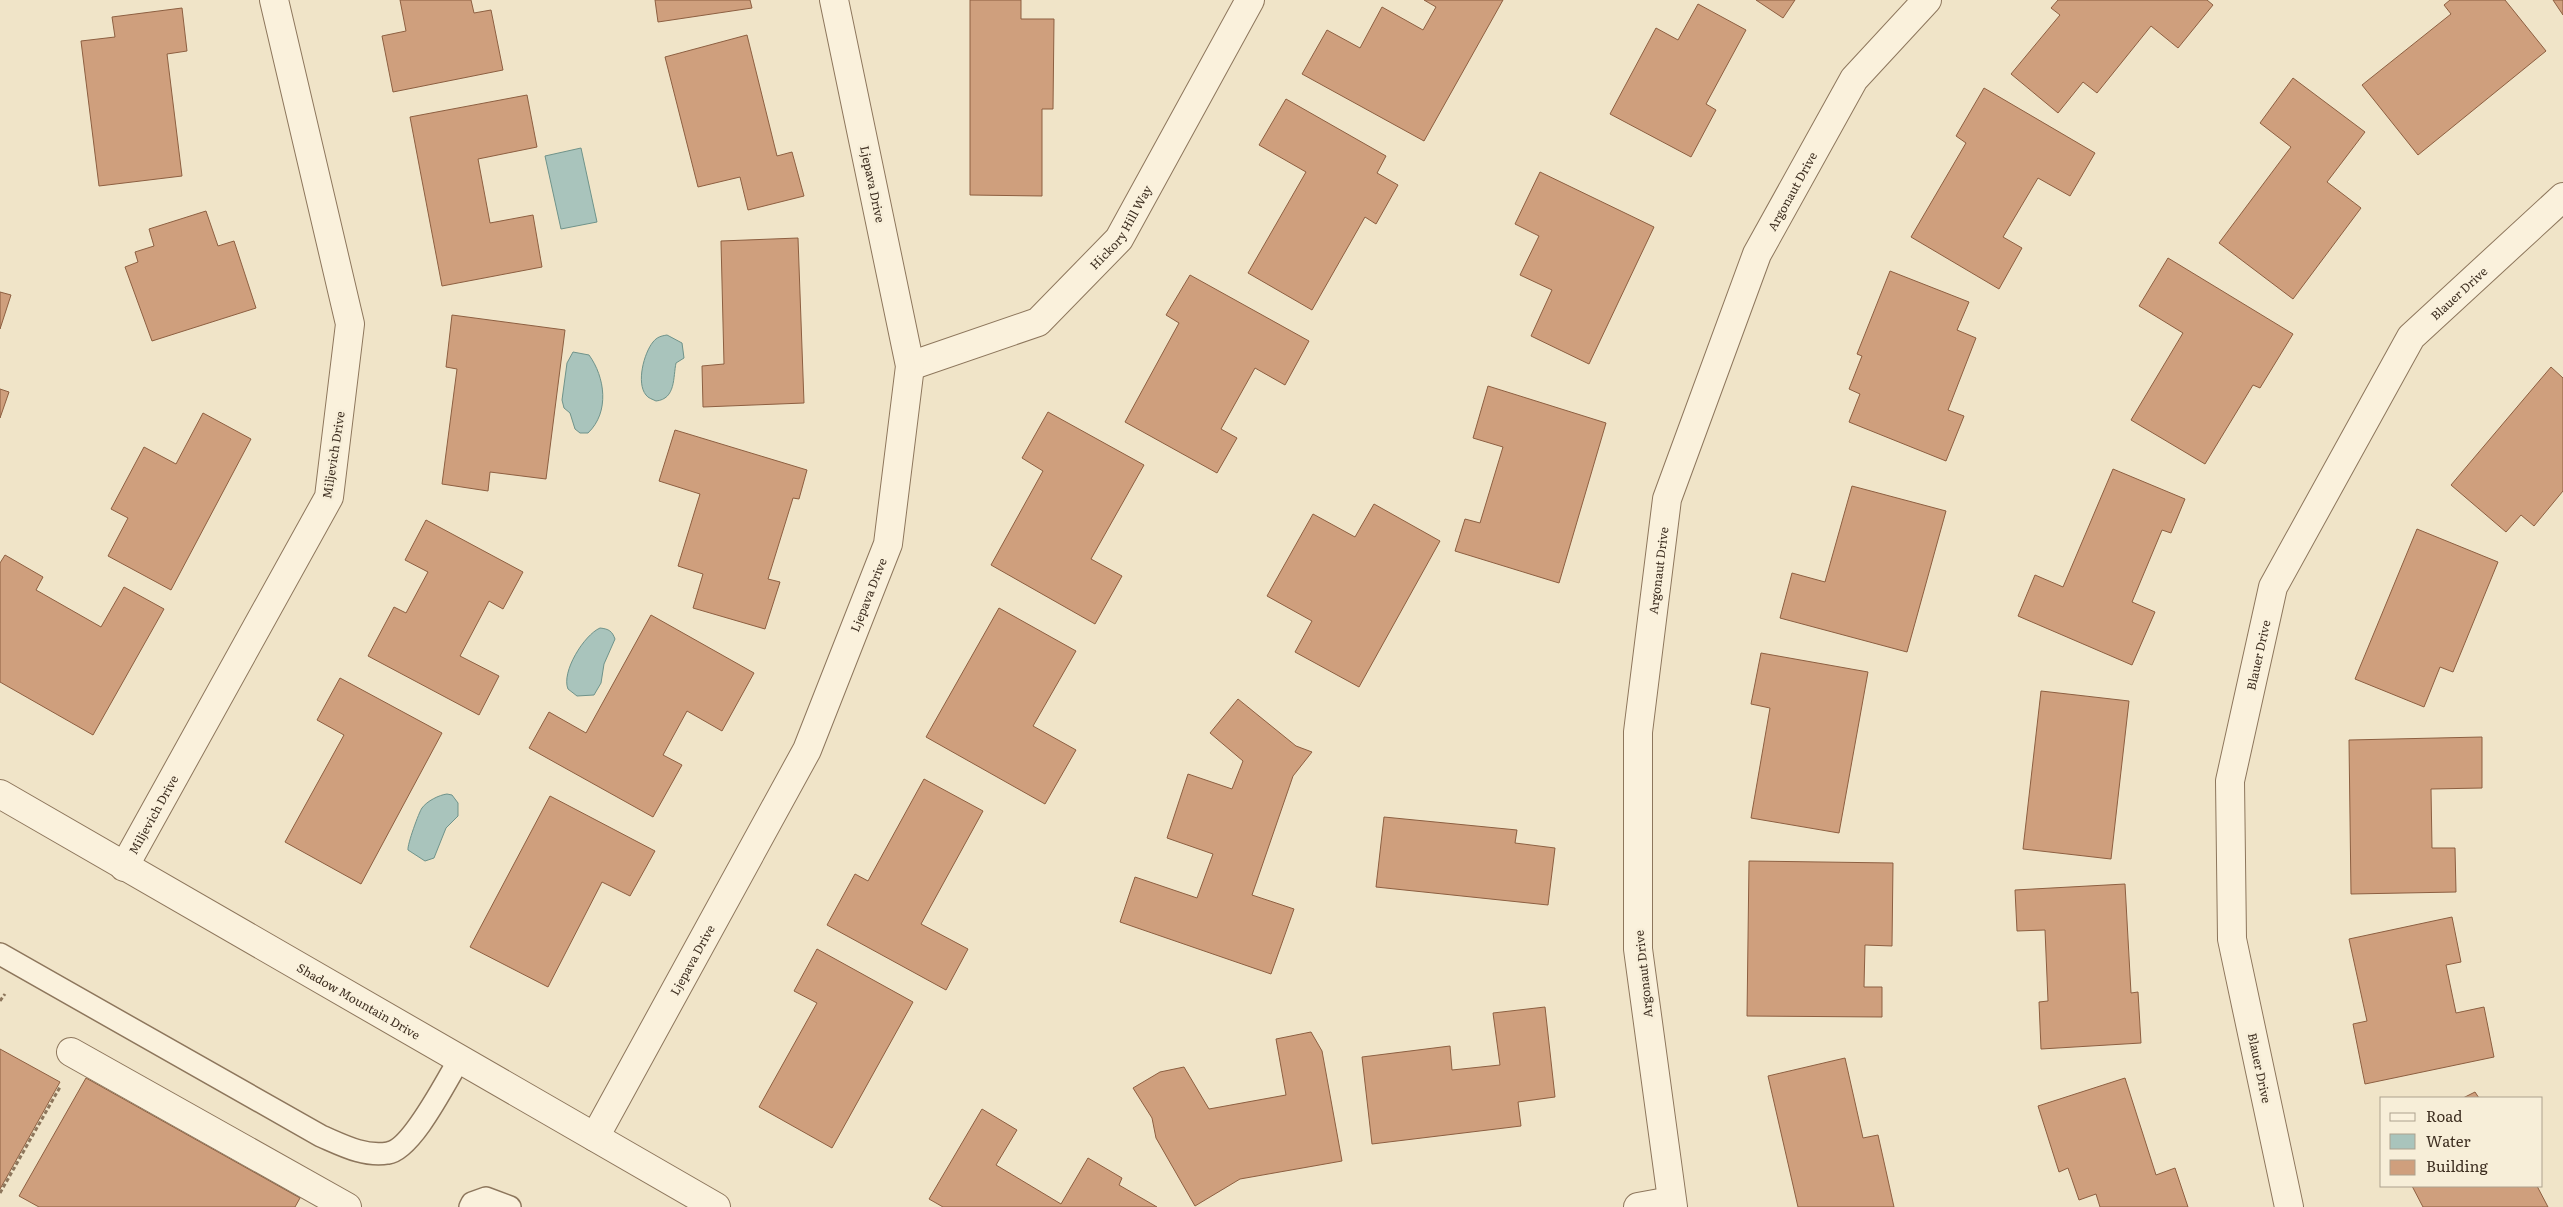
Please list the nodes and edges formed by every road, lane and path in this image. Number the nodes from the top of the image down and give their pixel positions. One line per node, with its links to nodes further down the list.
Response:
1 (274, 0): 8 (street, Miljevich Drive)
2 (834, 0): 6 (street, Ljepava Drive)
3 (1250, 0): 6 (street, Hickory Hill Way)
4 (1927, 0): 14 (street, Argonaut Drive)
5 (2563, 197): 20 (street, Blauer Drive)
6 (910, 366): 12 (street, Ljepava Drive)
7 (0, 794): 8 (street, Shadow Mountain Drive)
8 (124, 867): 11 (street, Shadow Mountain Drive)
9 (0, 954): 11 (lane)
10 (74, 1054): 13 (path); 15 (street)
11 (459, 1060): 12 (street, Shadow Mountain Drive)
12 (595, 1138): 18 (street, Shadow Mountain Drive)
13 (0, 1193)
14 (1672, 1204): 19 (street)
15 (347, 1207)
16 (470, 1207): 17 (lane)
17 (510, 1207)
18 (716, 1207)
19 (1638, 1207)
20 (2289, 1207)

